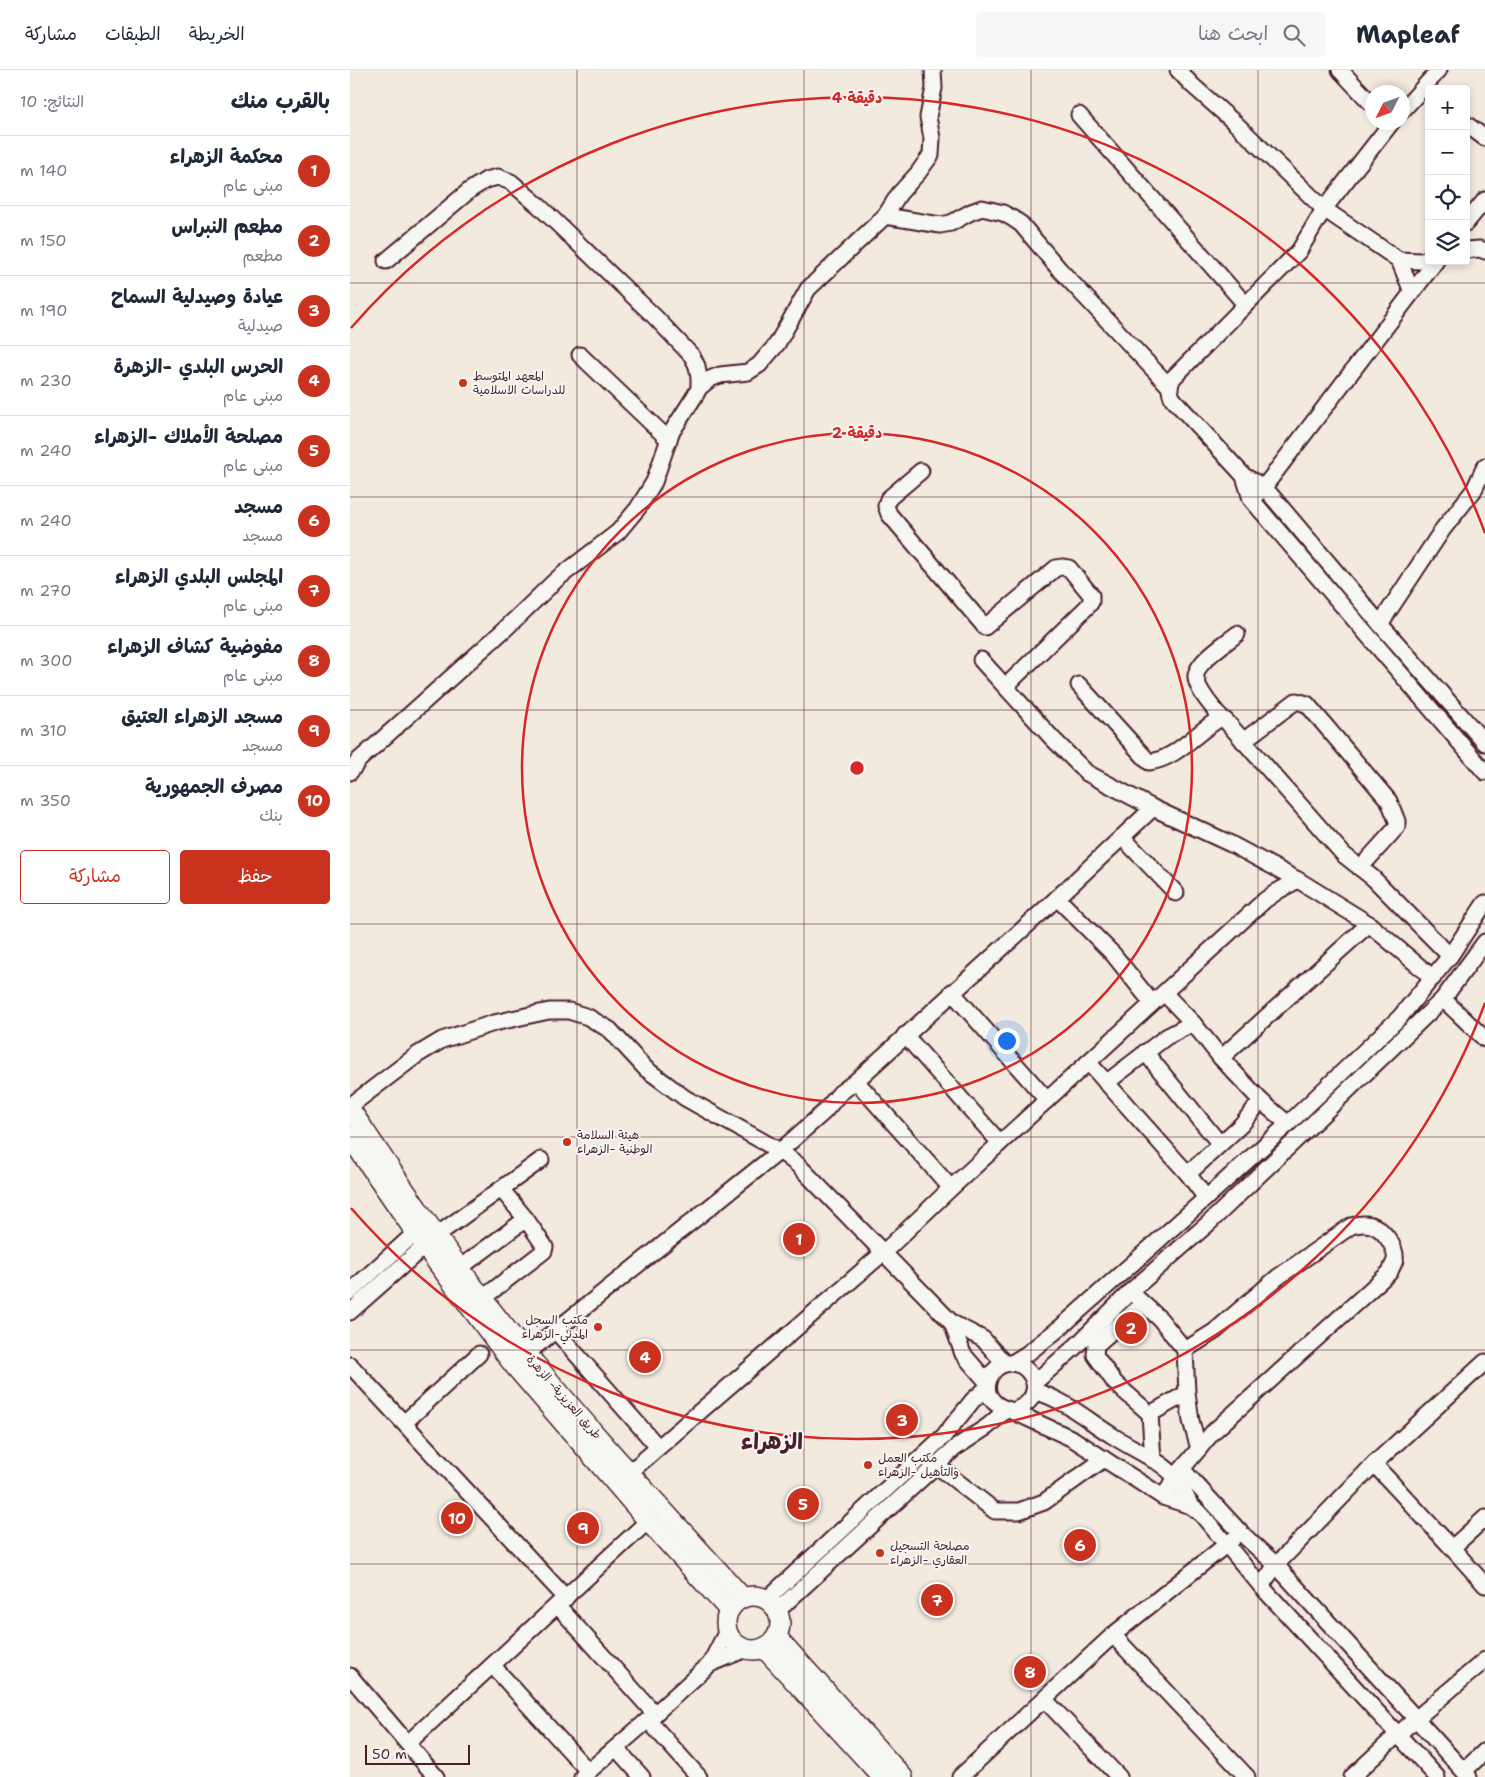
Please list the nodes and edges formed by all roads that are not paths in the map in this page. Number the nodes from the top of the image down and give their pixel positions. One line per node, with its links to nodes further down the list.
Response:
1 (933, 70): 15 (street)
2 (1178, 70): 14 (street)
3 (1340, 70): 7 (street)
4 (1439, 70): 5 (street)
5 (1430, 85)
6 (1425, 93): 8 (street)
7 (1365, 97)
8 (1410, 104)
9 (1079, 115): 24 (street)
10 (1470, 127): 12 (street)
11 (1386, 130): 14 (street)
12 (1485, 138)
13 (1485, 200): 16 (street)
14 (1324, 209): 19 (street); 24 (street)
15 (885, 216): 26 (street); 27 (street)
16 (1468, 220)
17 (1470, 250): 18 (street)
18 (1485, 251)
19 (1399, 260): 20 (street); 23 (street)
20 (1425, 260)
21 (386, 261): 27 (street)
22 (1433, 265): 23 (street)
23 (1412, 292): 32 (street)
24 (1245, 304): 26 (street)
25 (580, 355): 28 (street)
26 (1170, 386): 31 (street)
27 (698, 388): 28 (street)
28 (669, 440): 43 (street)
29 (1485, 466): 33 (street)
30 (921, 471): 39 (street)
31 (1244, 476): 32 (street); 34 (street)
32 (1264, 487): 34 (street); 35 (street)
33 (1479, 493): 35 (street)
34 (1251, 499): 44 (street)
35 (1380, 624): 42 (street)
36 (1237, 634): 40 (street)
37 (981, 660): 39 (street)
38 (1079, 685): 40 (street)
39 (1006, 686): 45 (street)
40 (1221, 718): 41 (street)
41 (1243, 741): 47 (street); 47 (street)
42 (1485, 743)
43 (353, 761)
44 (1485, 772)
45 (1153, 808): 46 (street); 48 (street)
46 (1122, 837): 49 (street); 50 (street)
47 (1360, 868): 54 (street)
48 (1298, 880): 52 (street); 57 (street)
49 (1176, 894)
50 (1057, 898): 56 (street); 59 (street)
51 (1485, 902): 54 (street)
52 (1369, 924): 55 (street); 64 (street)
53 (1485, 942): 58 (street)
54 (1450, 956): 55 (street)
55 (1433, 978): 71 (street)
56 (952, 992): 61 (street); 68 (street)
57 (1164, 993): 59 (street); 60 (street)
58 (1443, 999): 62 (street); 86 (street)
59 (1152, 1003): 65 (street)
60 (1193, 1023): 63 (street); 64 (street)
61 (905, 1035): 66 (street); 73 (street)
62 (1485, 1039)
63 (1145, 1052): 67 (street); 74 (street)
64 (1221, 1058): 69 (street)
65 (1088, 1062): 67 (street); 68 (street)
66 (856, 1081): 75 (street); 78 (street)
67 (1106, 1083): 77 (street)
68 (1047, 1100): 73 (street)
69 (1261, 1101): 71 (street); 74 (street)
70 (350, 1107): 75 (street); 82 (main road, طريق العزيزية- الزهرة)
71 (1288, 1124): 80 (street)
72 (350, 1137): 82 (main road, طريق العزيزية- الزهرة)
73 (1000, 1143): 78 (street)
74 (1220, 1144): 77 (street)
75 (780, 1151): 83 (street); 91 (street)
76 (541, 1160): 79 (street)
77 (1188, 1174): 80 (street)
78 (951, 1188): 83 (street)
79 (501, 1189): 81 (street); 82 (street)
80 (1206, 1198): 96 (street)
81 (526, 1219): 84 (street); 87 (street)
82 (426, 1234): 84 (main road, طريق العزيزية- الزهرة); 85 (street); 89 (street); 115 (main road, طريق العزيزية- الزهرة)
83 (883, 1253): 90 (street); 104 (street)
84 (461, 1268): 87 (main road, طريق العزيزية- الزهرة)
85 (350, 1292)
86 (1130, 1292): 88 (street); 99 (street)
87 (483, 1298): 94 (main road, طريق العزيزية- الزهرة)
88 (1143, 1304): 92 (street); 102 (street)
89 (350, 1312)
90 (952, 1323): 96 (street); 98 (street)
91 (555, 1330): 94 (street); 104 (street)
92 (1185, 1350): 100 (street); 105 (street)
93 (479, 1354): 103 (street)
94 (526, 1354): 110 (main road, طريق العزيزية- الزهرة)
95 (1485, 1362): 108 (street)
96 (1009, 1363): 98 (street); 99 (street)
97 (350, 1365): 103 (street)
98 (988, 1385): 101 (street); 124 (street)
99 (1034, 1387): 101 (street); 107 (street)
100 (1187, 1393): 102 (street); 105 (street)
101 (1009, 1410): 106 (street); 109 (street)
102 (1150, 1414): 107 (street)
103 (404, 1423): 122 (street)
104 (658, 1447): 110 (street)
105 (1199, 1449): 111 (street)
106 (1104, 1459): 109 (street); 112 (street)
107 (1153, 1460): 111 (street)
108 (1374, 1464): 118 (street); 119 (street)
109 (936, 1465): 124 (street)
110 (630, 1472): 123 (main road, طريق العزيزية- الزهرة)
111 (1179, 1474): 112 (street); 113 (street); 116 (street)
112 (1163, 1497): 113 (street)
113 (1191, 1506): 117 (street)
114 (1485, 1518): 118 (street)
115 (648, 1521): 122 (street); 123 (main road, طريق العزيزية- الزهرة)
116 (1240, 1532): 117 (street); 119 (street)
117 (1226, 1545): 121 (street); 126 (street)
118 (1452, 1548): 120 (street)
119 (1276, 1565): 121 (street); 134 (street)
120 (1485, 1585)
121 (1260, 1586): 135 (street)
122 (562, 1602): 130 (street); 133 (street)
123 (736, 1604): 124 (main road); 125 (main road)
124 (772, 1605): 127 (main road)
125 (727, 1631): 127 (main road); 129 (street)
126 (1114, 1635): 132 (street); 148 (street)
127 (762, 1645): 129 (street); 144 (main road); 145 (main road)
128 (1485, 1660): 134 (street)
129 (710, 1664): 133 (street)
130 (493, 1666): 136 (street); 139 (street)
131 (350, 1676): 136 (street)
132 (1045, 1700): 146 (street); 147 (street)
133 (652, 1717): 137 (street); 143 (street)
134 (1416, 1718): 135 (street); 140 (street)
135 (1397, 1734): 149 (street); 150 (street)
136 (408, 1743): 141 (street)
137 (616, 1748): 139 (street); 142 (street)
138 (1485, 1751): 140 (street)
139 (585, 1774)
140 (1466, 1774)
141 (436, 1777)
142 (642, 1777)
143 (699, 1777)
144 (882, 1777)
145 (903, 1777)
146 (960, 1777)
147 (1119, 1777)
148 (1247, 1777)
149 (1352, 1777)
150 (1437, 1777)

